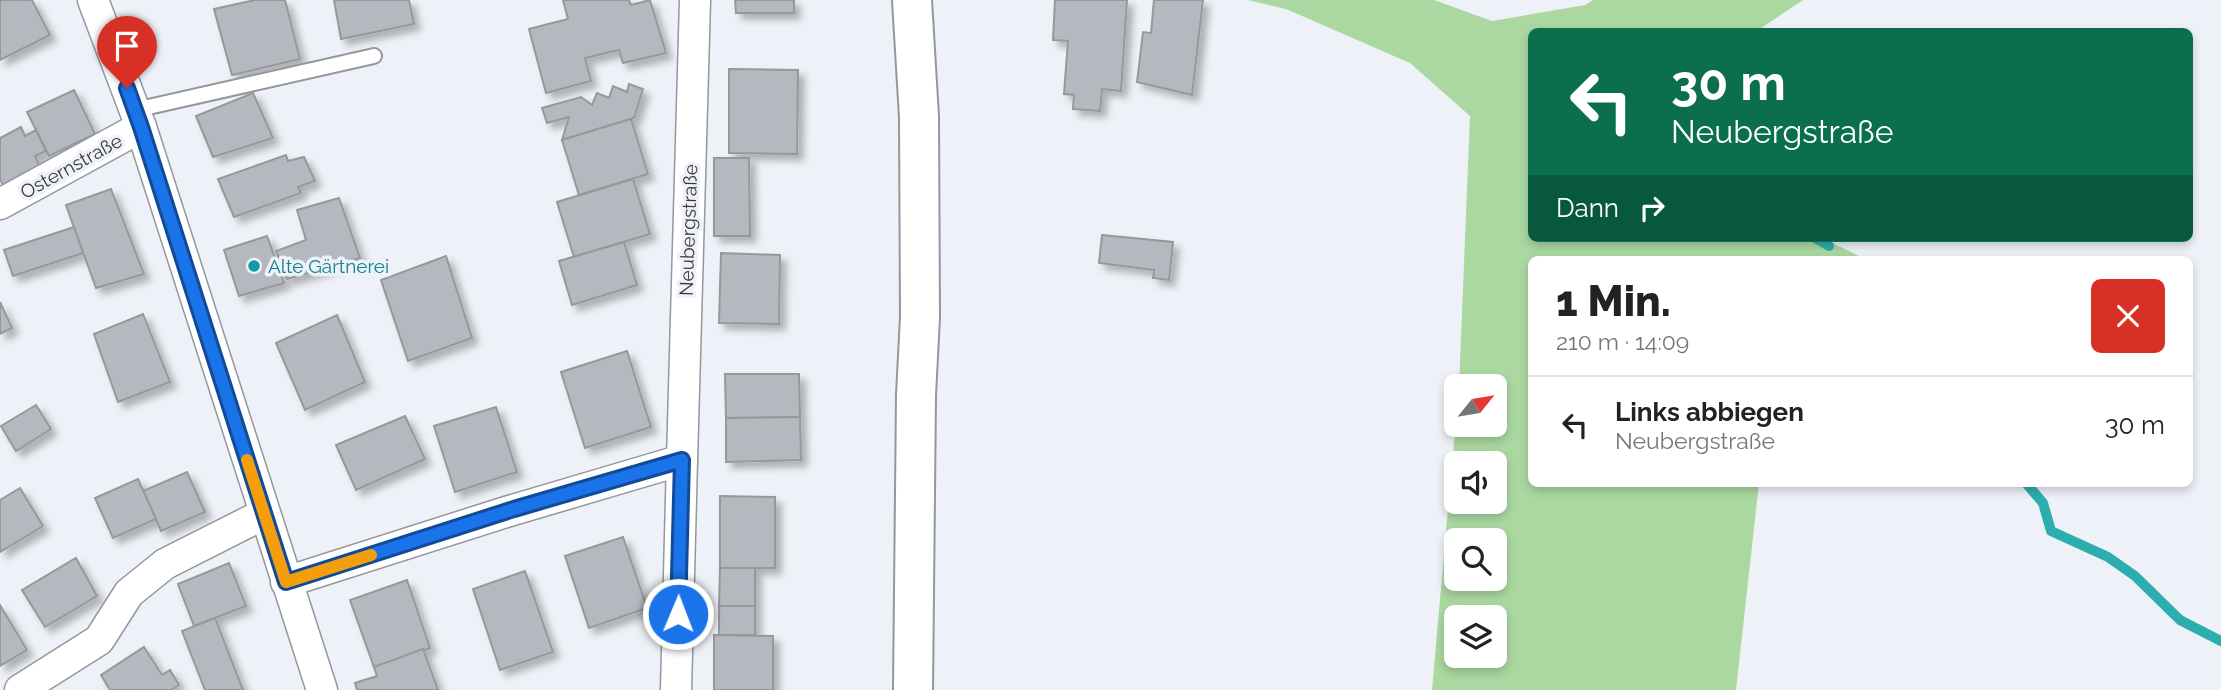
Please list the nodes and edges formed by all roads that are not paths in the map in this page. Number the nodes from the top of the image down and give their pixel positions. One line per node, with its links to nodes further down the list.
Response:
1 (93, 0): 5 (street)
2 (695, 0): 7 (street, Neubergstraße)
3 (912, 0): 13 (main road)
4 (374, 56): 5 (lane)
5 (138, 118): 6 (street, Osternstraße); 8 (street)
6 (0, 205)
7 (682, 460): 9 (street); 12 (street, Neubergstraße)
8 (264, 514): 9 (street); 10 (street)
9 (286, 582): 11 (street)
10 (20, 690)
11 (322, 690)
12 (676, 690)
13 (913, 690)

